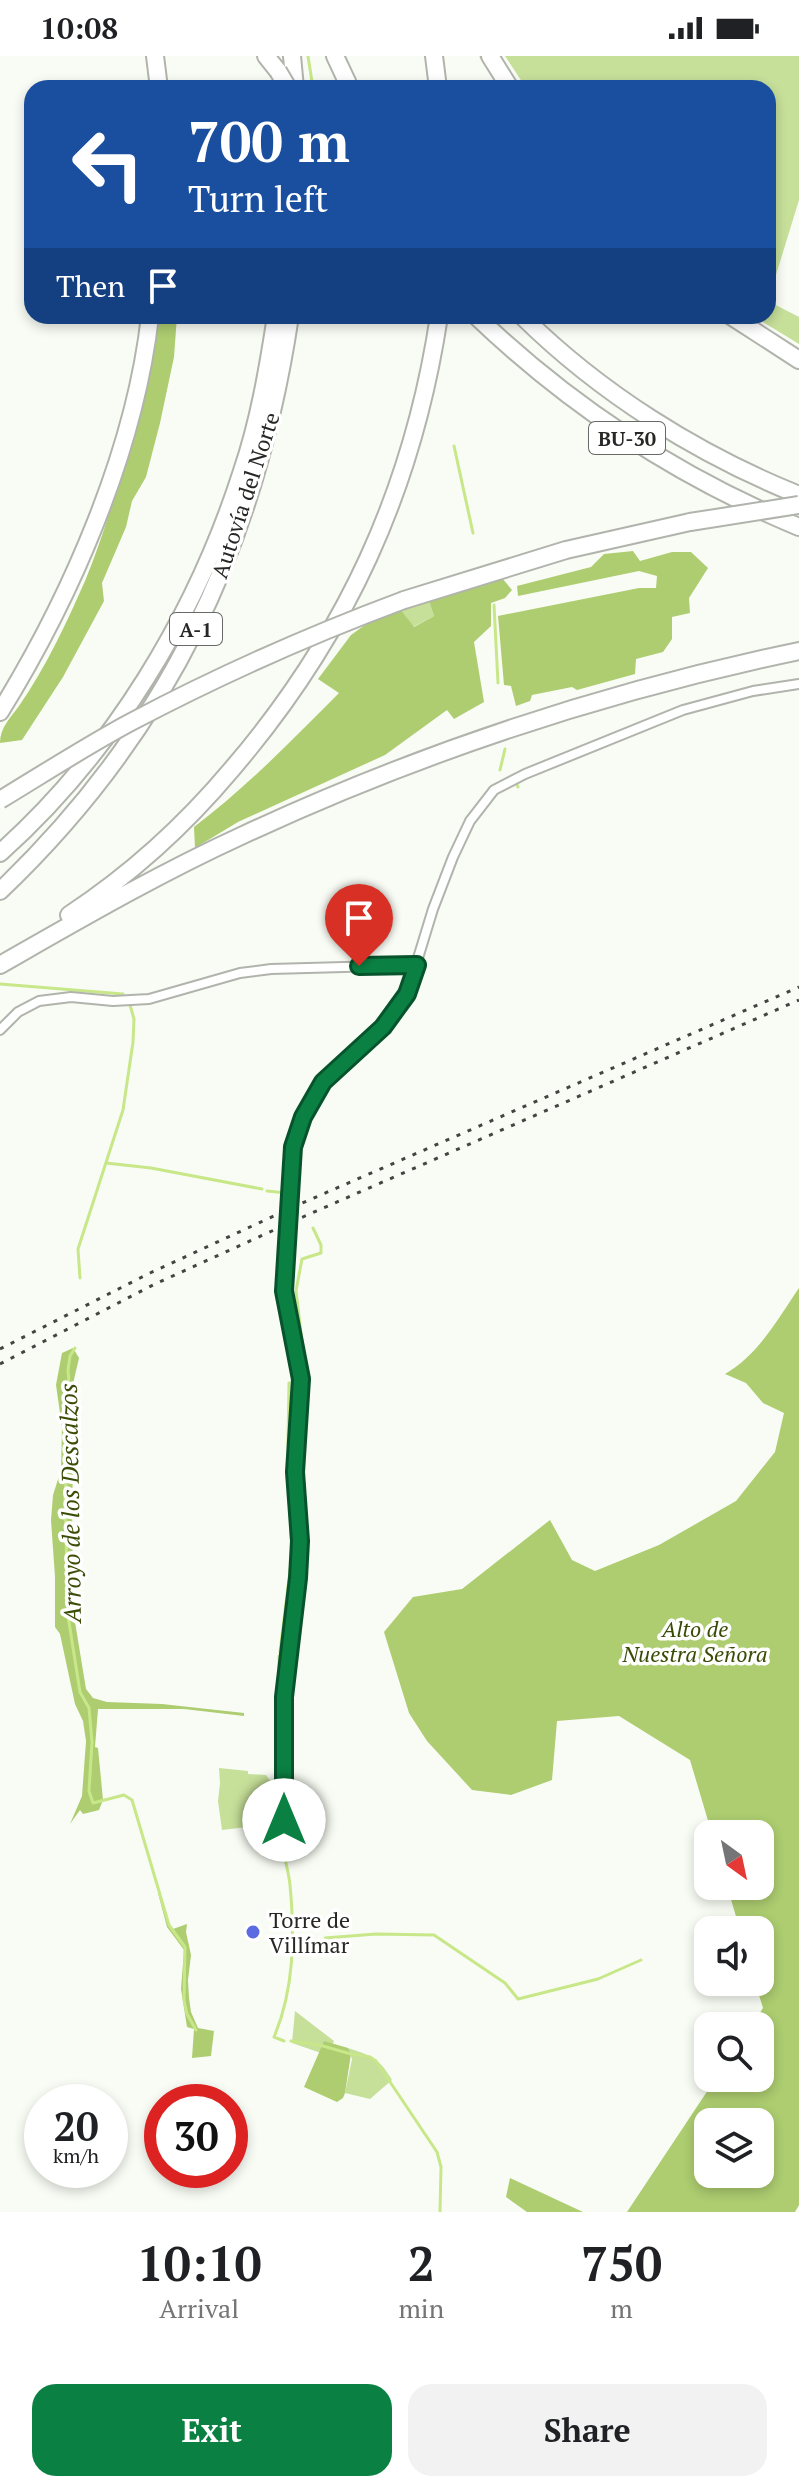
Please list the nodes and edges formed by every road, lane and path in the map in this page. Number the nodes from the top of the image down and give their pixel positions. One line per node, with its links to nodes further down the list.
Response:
1 (155, 56): 6 (highway)
2 (292, 56): 7 (highway)
3 (335, 56): 8 (highway)
4 (434, 56): 9 (highway)
5 (490, 56): 10 (highway)
6 (158, 80)
7 (294, 80)
8 (346, 80)
9 (437, 80)
10 (505, 80)
11 (148, 324): 24 (highway)
12 (275, 324): 26 (highway, Autovía del Norte / A-1)
13 (289, 324): 27 (highway, Autovía del Norte / A-1)
14 (438, 324): 28 (highway)
15 (485, 324): 21 (highway, BU-30)
16 (531, 324): 19 (highway, BU-30)
17 (743, 324): 18 (highway)
18 (799, 360)
19 (799, 495)
20 (799, 505): 25 (highway, bridge)
21 (799, 527)
22 (799, 651): 29 (highway)
23 (799, 684): 30 (street)
24 (0, 712)
25 (0, 800)
26 (0, 853)
27 (0, 891)
28 (0, 958)
29 (0, 965)
30 (417, 965): 31 (street); 32 (street, bridge)
31 (0, 1030)
32 (284, 1820)

